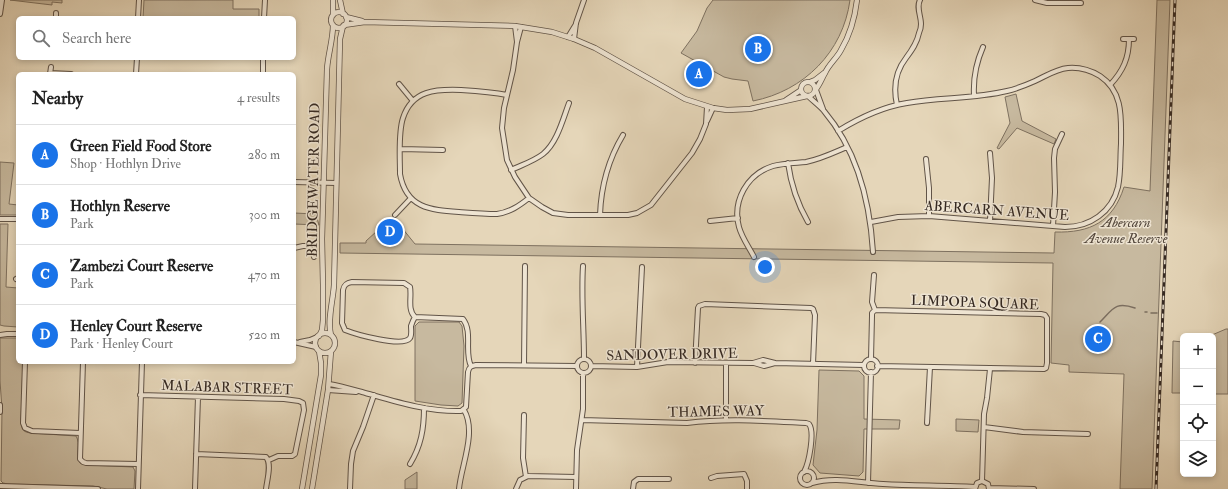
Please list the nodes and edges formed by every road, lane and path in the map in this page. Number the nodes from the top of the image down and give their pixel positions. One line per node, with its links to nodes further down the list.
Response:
1 (139, 0): 13 (street)
2 (265, 0): 14 (street)
3 (333, 0): 12 (street)
4 (340, 0): 15 (street)
5 (584, 0): 17 (street)
6 (857, 0): 33 (street)
7 (920, 0): 45 (street)
8 (1035, 0): 10 (street)
9 (1, 3): 11 (street)
10 (1081, 4)
11 (0, 14)
12 (333, 15): 15 (street); 18 (street)
13 (138, 16)
14 (264, 16)
15 (344, 16): 16 (street); 19 (street)
16 (365, 22): 19 (street); 20 (street)
17 (576, 23): 22 (street); 23 (street)
18 (333, 25): 19 (street); 59 (street, BRIDGEWATER ROAD)
19 (344, 26): 60 (street, BRIDGEWATER ROAD)
20 (515, 26): 21 (street); 25 (street)
21 (521, 27): 22 (street); 25 (street)
22 (568, 37): 23 (street)
23 (574, 38): 46 (street)
24 (1123, 39): 36 (street)
25 (517, 42): 39 (street)
26 (982, 46): 40 (street)
27 (137, 60): 31 (street)
28 (263, 60): 32 (street)
29 (51, 67): 30 (street)
30 (50, 72)
31 (136, 72)
32 (263, 72)
33 (824, 73): 34 (street); 37 (street)
34 (810, 82): 37 (street); 38 (street)
35 (398, 84): 42 (street)
36 (1110, 85): 40 (street, ABERCARN AVENUE); 73 (street, ABERCARN AVENUE)
37 (816, 89): 41 (street); 47 (street)
38 (801, 90): 41 (street); 43 (street)
39 (507, 94): 42 (street); 57 (street)
40 (974, 95): 45 (street, ABERCARN AVENUE)
41 (807, 96): 43 (street); 47 (street)
42 (414, 101): 52 (street)
43 (784, 101): 46 (street)
44 (569, 103): 57 (street)
45 (897, 105): 48 (street, ABERCARN AVENUE)
46 (710, 107): 64 (street)
47 (823, 110): 48 (street)
48 (838, 130): 51 (street)
49 (1062, 134): 73 (street)
50 (623, 135): 64 (street)
51 (847, 147): 56 (street); 72 (street)
52 (401, 149): 53 (street); 61 (street)
53 (443, 150)
54 (990, 153): 70 (street)
55 (926, 159): 65 (street)
56 (788, 163): 66 (street); 71 (street)
57 (511, 170): 62 (street)
58 (296, 182): 59 (street)
59 (324, 183): 60 (street); 89 (street, BRIDGEWATER ROAD)
60 (336, 183): 88 (street, BRIDGEWATER ROAD)
61 (411, 198): 62 (street); 63 (street)
62 (529, 198): 64 (street)
63 (395, 215)
64 (600, 215)
65 (929, 216): 70 (street, ABERCARN AVENUE); 72 (street, ABERCARN AVENUE)
66 (738, 218): 69 (street); 77 (street)
67 (0, 219): 68 (street)
68 (16, 219)
69 (710, 221)
70 (990, 221): 73 (street, ABERCARN AVENUE)
71 (808, 222)
72 (871, 222): 75 (street)
73 (1053, 226)
74 (296, 248): 76 (street)
75 (873, 252)
76 (314, 257)
77 (754, 257)
78 (525, 266): 102 (street)
79 (583, 266): 94 (street)
80 (642, 267): 108 (street)
81 (874, 275): 82 (street)
82 (875, 310): 95 (street); 110 (street, LIMPOPA SQUARE)
83 (414, 317): 83 (street); 103 (street)
84 (0, 331): 85 (street)
85 (7, 334): 86 (street); 87 (street)
86 (16, 334)
87 (0, 335)
88 (331, 336): 89 (street); 93 (street)
89 (318, 337): 90 (street); 92 (street)
90 (296, 342)
91 (296, 342): 92 (street)
92 (317, 349): 93 (street); 113 (street)
93 (331, 351): 114 (street)
94 (584, 359): 104 (street); 105 (street)
95 (871, 359): 106 (street); 107 (street)
96 (695, 363): 97 (street, SANDOVER DRIVE); 101 (street); 108 (street, SANDOVER DRIVE)
97 (726, 363): 101 (street, SANDOVER DRIVE); 127 (street)
98 (25, 364): 130 (street)
99 (82, 364): 130 (street)
100 (142, 364): 118 (street)
101 (813, 364): 106 (street, SANDOVER DRIVE)
102 (524, 365): 103 (street); 104 (street)
103 (471, 366): 123 (street)
104 (577, 366): 112 (street)
105 (590, 366): 108 (street, SANDOVER DRIVE); 112 (street)
106 (864, 366): 111 (street)
107 (878, 366): 109 (street, LIMPOPA SQUARE); 111 (street)
108 (637, 367)
109 (930, 367): 110 (street, LIMPOPA SQUARE); 128 (street)
110 (990, 369): 129 (street)
111 (871, 372): 147 (street)
112 (583, 373): 126 (street)
113 (320, 382): 114 (street); 115 (street)
114 (329, 384): 116 (street); 117 (street)
115 (319, 389): 116 (street); 155 (street)
116 (328, 390): 117 (street); 156 (street)
117 (360, 392): 119 (street)
118 (140, 395): 120 (street, MALABAR STREET); 135 (street)
119 (374, 395): 122 (street); 157 (street)
120 (198, 397): 132 (street); 133 (street, MALABAR STREET)
121 (0, 404): 124 (street)
122 (424, 408): 123 (street); 136 (street)
123 (464, 410): 158 (street)
124 (0, 412)
125 (524, 415): 139 (street)
126 (582, 420): 127 (street, THAMES WAY); 140 (street)
127 (726, 420): 134 (street, THAMES WAY)
128 (927, 423)
129 (984, 427): 131 (street); 144 (street)
130 (80, 433): 135 (street)
131 (1088, 434)
132 (196, 454): 133 (street); 153 (street)
133 (268, 460): 154 (street)
134 (808, 463): 137 (street, THAMES WAY); 138 (street, THAMES WAY)
135 (138, 464): 152 (street)
136 (410, 464)
137 (804, 472): 138 (street); 145 (street)
138 (812, 473): 143 (street); 146 (street)
139 (526, 477): 140 (street); 159 (street)
140 (576, 477): 160 (street)
141 (711, 478): 162 (street)
142 (669, 479): 161 (street)
143 (823, 480): 146 (street); 147 (street)
144 (982, 480): 149 (street); 150 (street)
145 (802, 483): 146 (street); 163 (street)
146 (812, 483): 164 (street)
147 (868, 483): 149 (street)
148 (0, 486): 151 (street)
149 (975, 488)
150 (989, 488): 165 (street)
151 (98, 489)
152 (138, 489)
153 (195, 489)
154 (266, 489)
155 (302, 489)
156 (312, 489)
157 (350, 489)
158 (459, 489)
159 (516, 489)
160 (576, 489)
161 (633, 489)
162 (747, 489)
163 (804, 489)
164 (809, 489)
165 (1034, 489)

